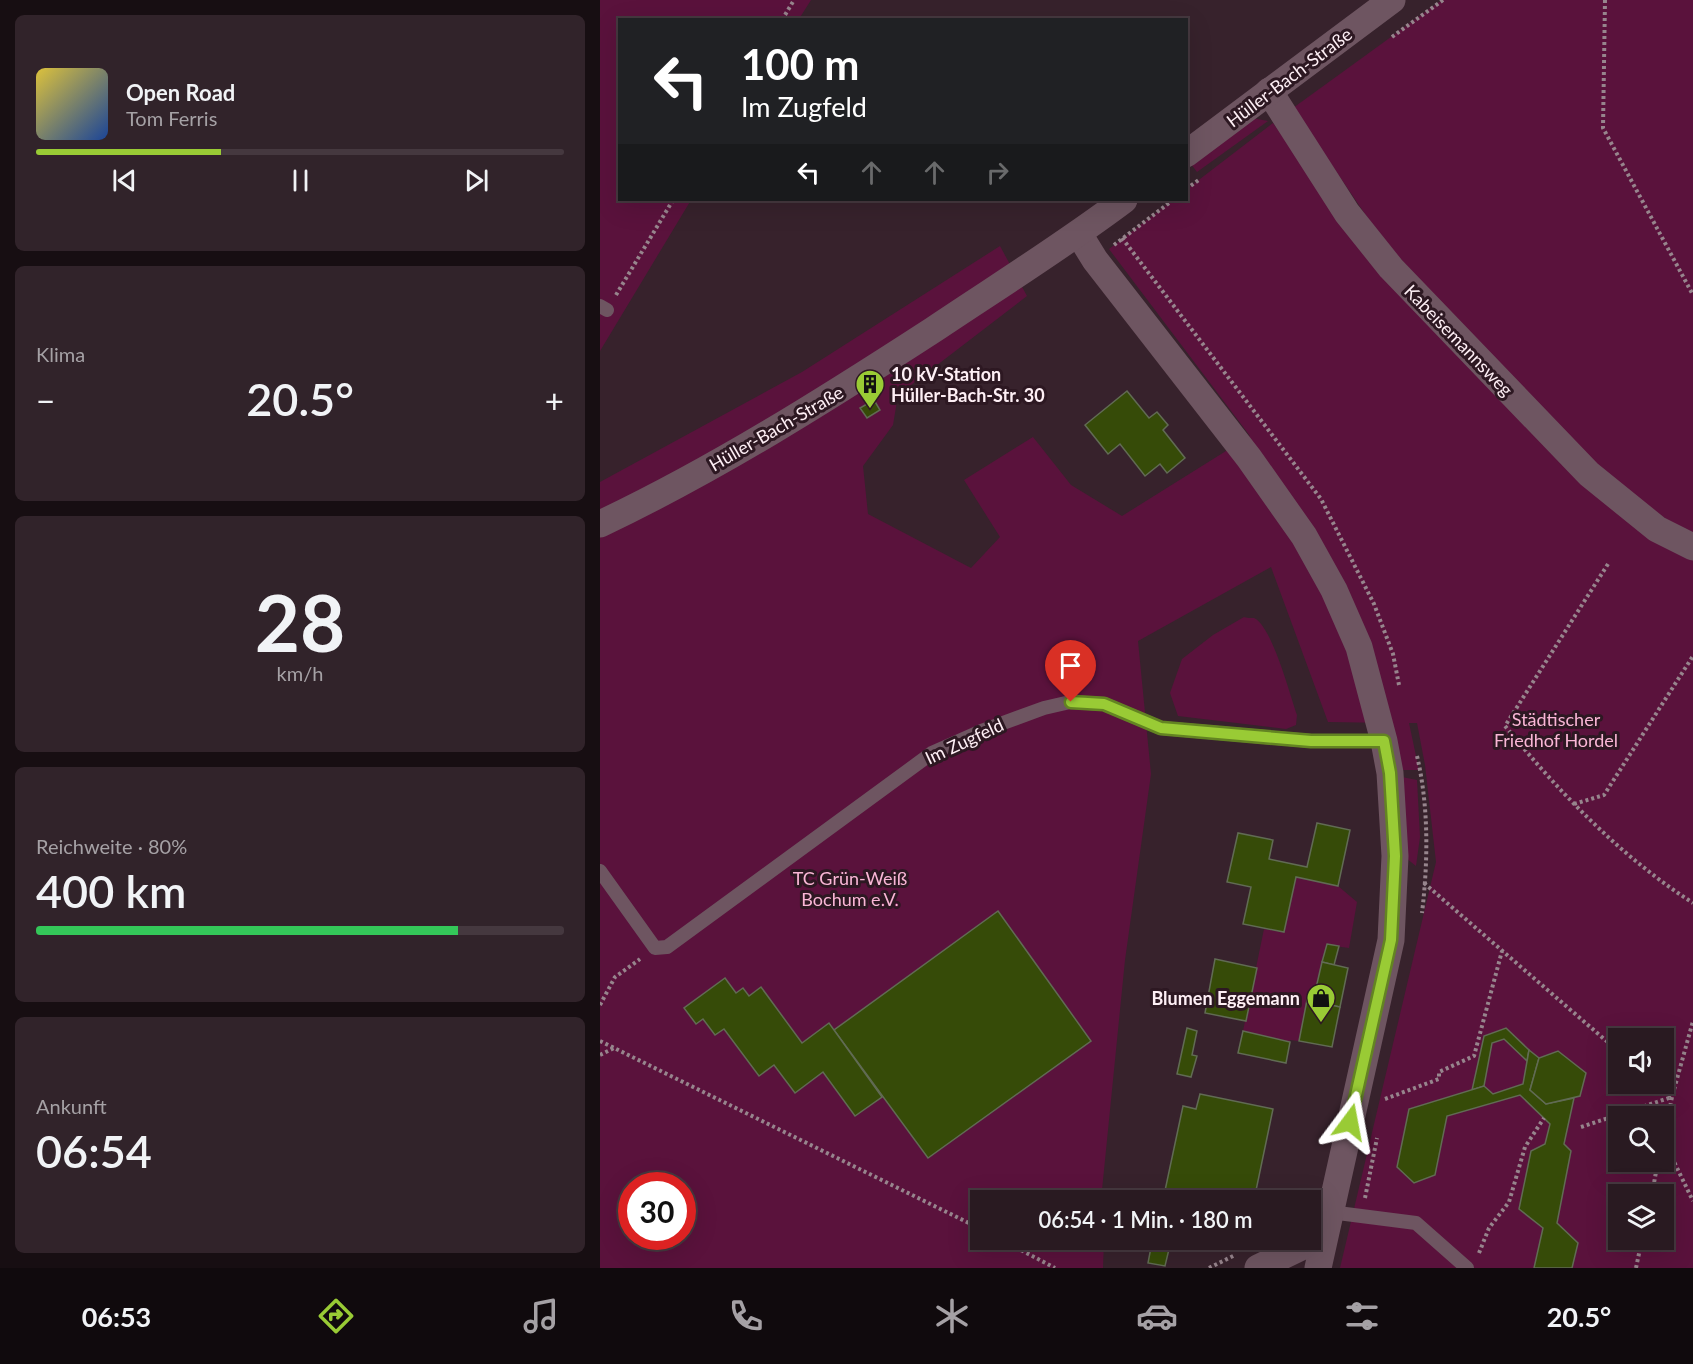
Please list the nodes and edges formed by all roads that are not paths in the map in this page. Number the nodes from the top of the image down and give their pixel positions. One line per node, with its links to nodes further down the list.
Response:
1 (1392, 0): 2 (street, Hüller-Bach-Straße)
2 (1269, 91): 3 (street, Hüller-Bach-Straße); 7 (street, Kabeisemannsweg)
3 (1188, 152)
4 (1123, 201): 5 (street, Hüller-Bach-Straße)
5 (1079, 234): 6 (street, Hüller-Bach-Straße); 8 (street)
6 (600, 524)
7 (1693, 546)
8 (1384, 741): 9 (lane, Im Zugfeld); 10 (street)
9 (600, 871)
10 (1321, 1223)
11 (1321, 1227): 16 (lane)
12 (1295, 1250): 14 (street)
13 (1319, 1250): 15 (street)
14 (1258, 1268)
15 (1318, 1268)
16 (1467, 1268)

